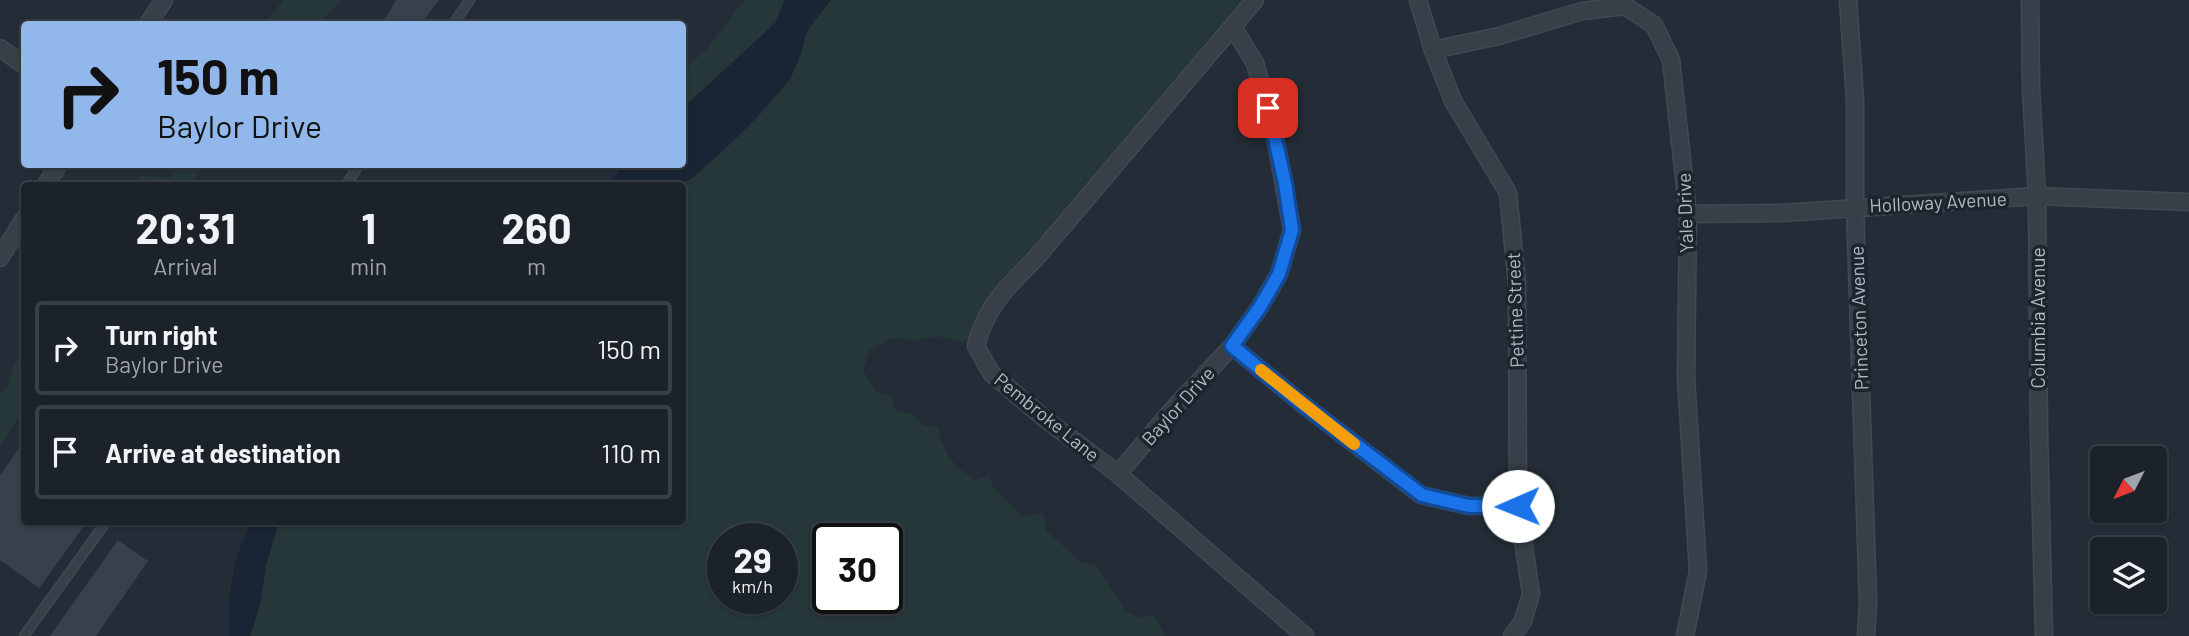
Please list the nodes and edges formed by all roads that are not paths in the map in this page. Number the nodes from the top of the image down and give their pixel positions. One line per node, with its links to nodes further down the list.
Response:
1 (164, 0): 7 (street)
2 (470, 0): 8 (lane)
3 (1255, 0): 9 (street, Pembroke Lane)
4 (1418, 0): 11 (street, Pettine Street)
5 (1848, 0): 15 (street, Princeton Avenue)
6 (2030, 0): 13 (street, Columbia Avenue)
7 (150, 21)
8 (455, 21)
9 (1233, 27): 19 (street, Baylor Drive); 20 (street, Pembroke Lane)
10 (0, 48): 12 (street)
11 (1433, 50): 16 (street, Yale Drive); 21 (street, Pettine Street)
12 (21, 63)
13 (2037, 195): 14 (street, Holloway Avenue); 15 (street, Holloway Avenue); 28 (street, Columbia Avenue)
14 (2189, 202)
15 (1855, 207): 16 (street, Holloway Avenue); 27 (street, Princeton Avenue)
16 (1688, 214): 26 (street, Yale Drive)
17 (21, 224): 18 (street)
18 (0, 258)
19 (1232, 346): 20 (street, Baylor Drive); 21 (street)
20 (1118, 474): 24 (street, Pembroke Lane)
21 (1518, 506): 25 (street, Pettine Street)
22 (104, 525): 23 (lane)
23 (24, 636)
24 (1305, 636)
25 (1512, 636)
26 (1685, 636)
27 (1866, 636)
28 (2044, 636)

